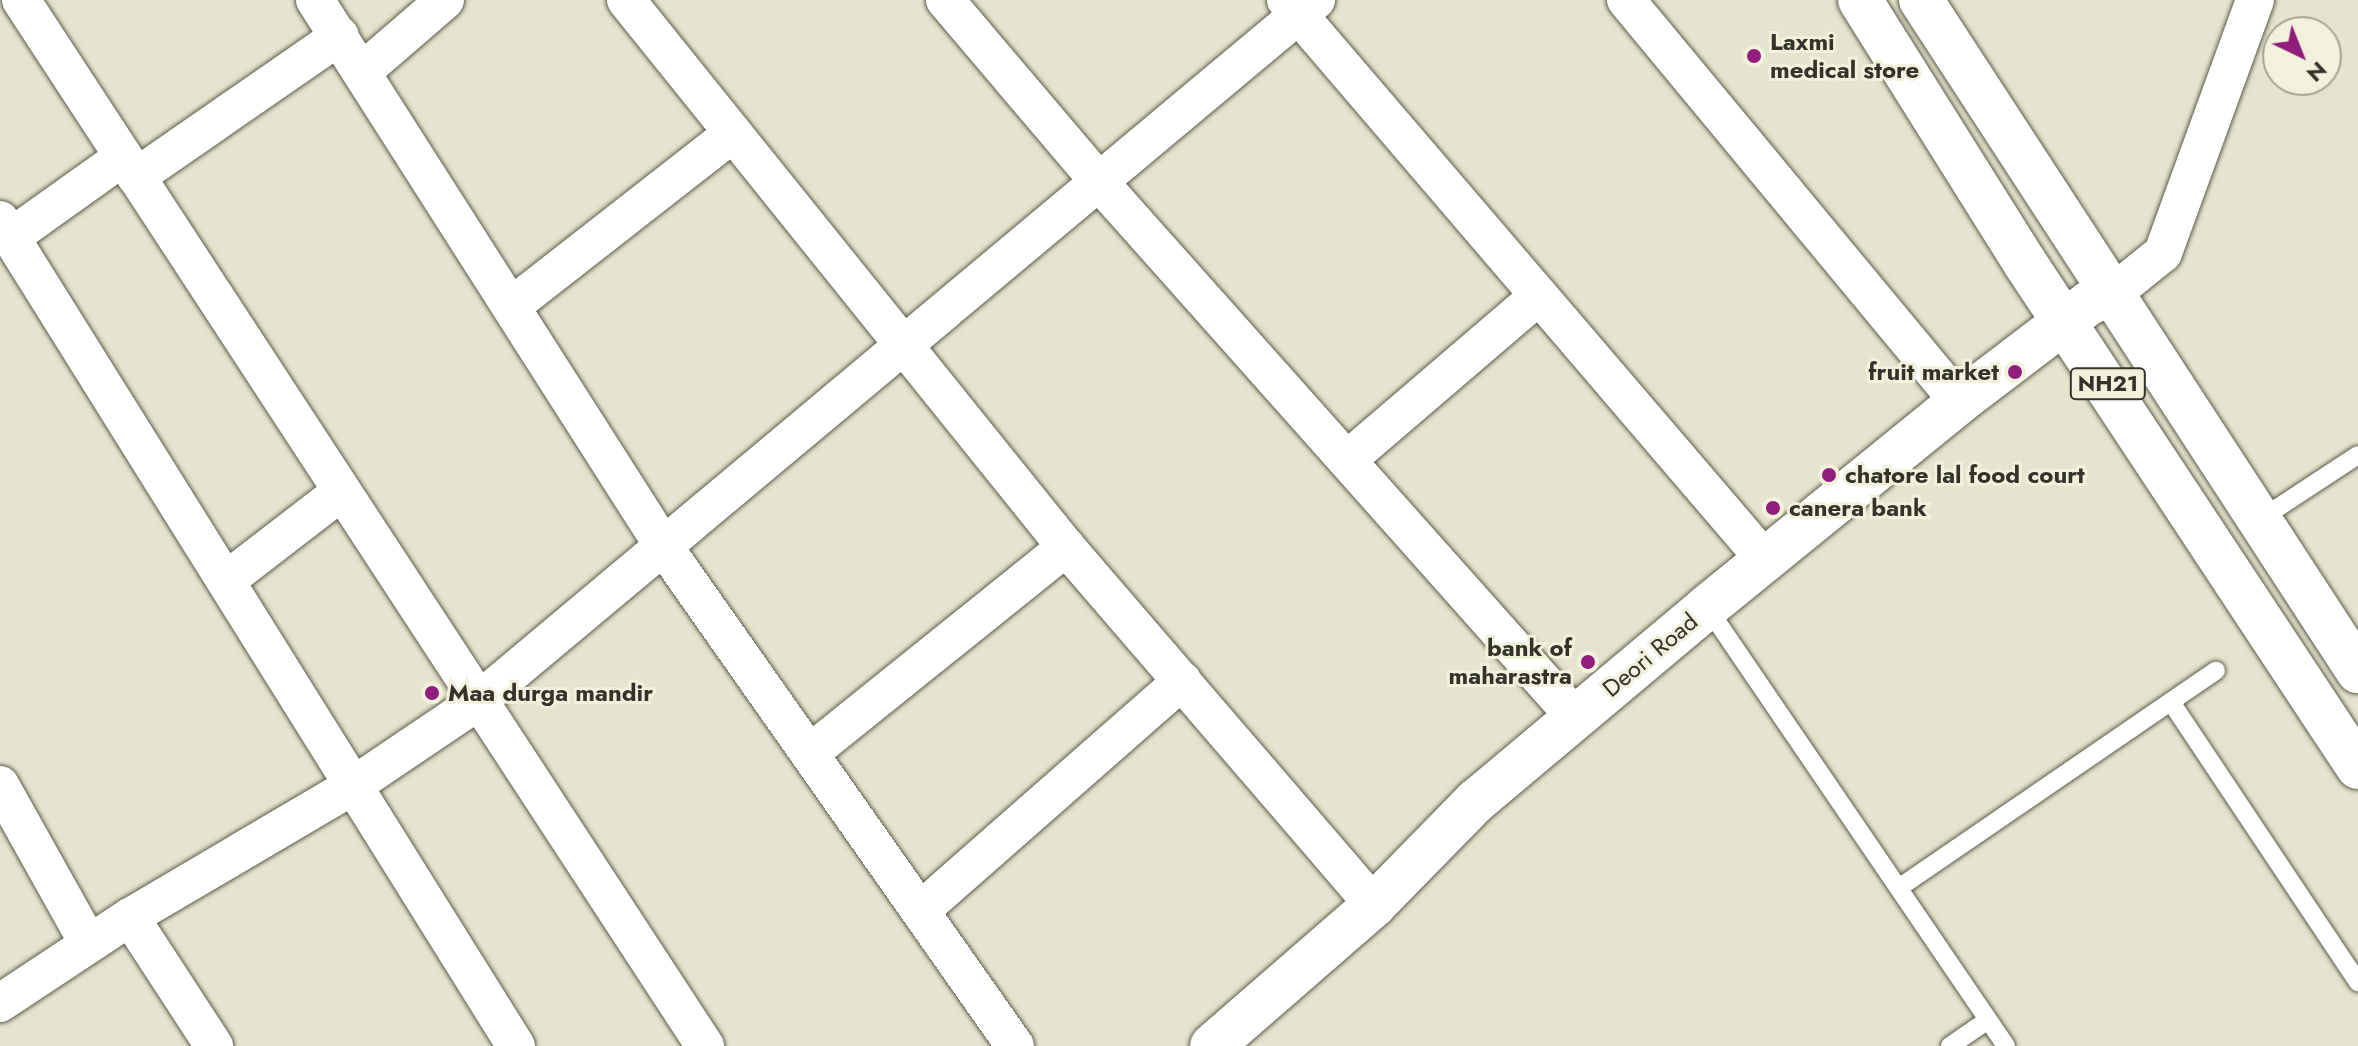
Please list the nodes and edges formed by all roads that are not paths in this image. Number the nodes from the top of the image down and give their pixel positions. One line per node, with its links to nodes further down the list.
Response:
1 (21, 0): 14 (street)
2 (315, 0): 11 (street)
3 (445, 0): 12 (street)
4 (626, 0): 13 (street)
5 (945, 0): 15 (street)
6 (1626, 0): 22 (street)
7 (1860, 0): 20 (main road, NH21)
8 (1921, 0): 17 (main road, NH21)
9 (2255, 0): 17 (street)
10 (1300, 5): 15 (street); 18 (street)
11 (340, 36): 12 (street); 14 (street)
12 (364, 70): 19 (street)
13 (733, 133): 19 (street); 21 (street)
14 (130, 167): 16 (street); 25 (street)
15 (1100, 183): 21 (street); 24 (street)
16 (6, 228): 30 (street)
17 (2112, 294): 20 (main road, Deori Road); 26 (main road, NH21)
18 (1537, 297): 24 (street); 29 (street)
19 (513, 305): 27 (street)
20 (2067, 322): 22 (main road, Deori Road); 39 (main road, NH21)
21 (906, 346): 27 (street); 28 (street)
22 (1959, 402): 29 (main road, Deori Road)
23 (2358, 455): 26 (lane)
24 (1347, 460): 37 (street)
25 (341, 492): 30 (street); 35 (street)
26 (2259, 520): 33 (main road, NH21)
27 (664, 547): 35 (street); 38 (street)
28 (1066, 547): 34 (street); 38 (street)
29 (1766, 561): 31 (main road, Deori Road)
30 (228, 579): 41 (street)
31 (1707, 607): 37 (main road, Deori Road); 42 (lane)
32 (2216, 671): 36 (lane)
33 (2358, 671)
34 (1182, 681): 43 (street); 44 (street)
35 (477, 702): 41 (street); 52 (street)
36 (2171, 702): 42 (lane); 47 (lane)
37 (1576, 718): 43 (main road, Deori Road)
38 (810, 753): 44 (street)
39 (2358, 767)
40 (0, 785): 46 (street)
41 (354, 785): 45 (street); 51 (street)
42 (1900, 887): 49 (lane)
43 (1374, 905): 54 (main road, Deori Road)
44 (920, 911): 53 (street)
45 (130, 917): 46 (street); 50 (street)
46 (89, 944): 48 (street)
47 (2358, 982)
48 (0, 1003)
49 (1988, 1020): 55 (lane); 56 (lane)
50 (214, 1046)
51 (516, 1046)
52 (705, 1046)
53 (1015, 1046)
54 (1212, 1046)
55 (1950, 1046)
56 (2006, 1046)

